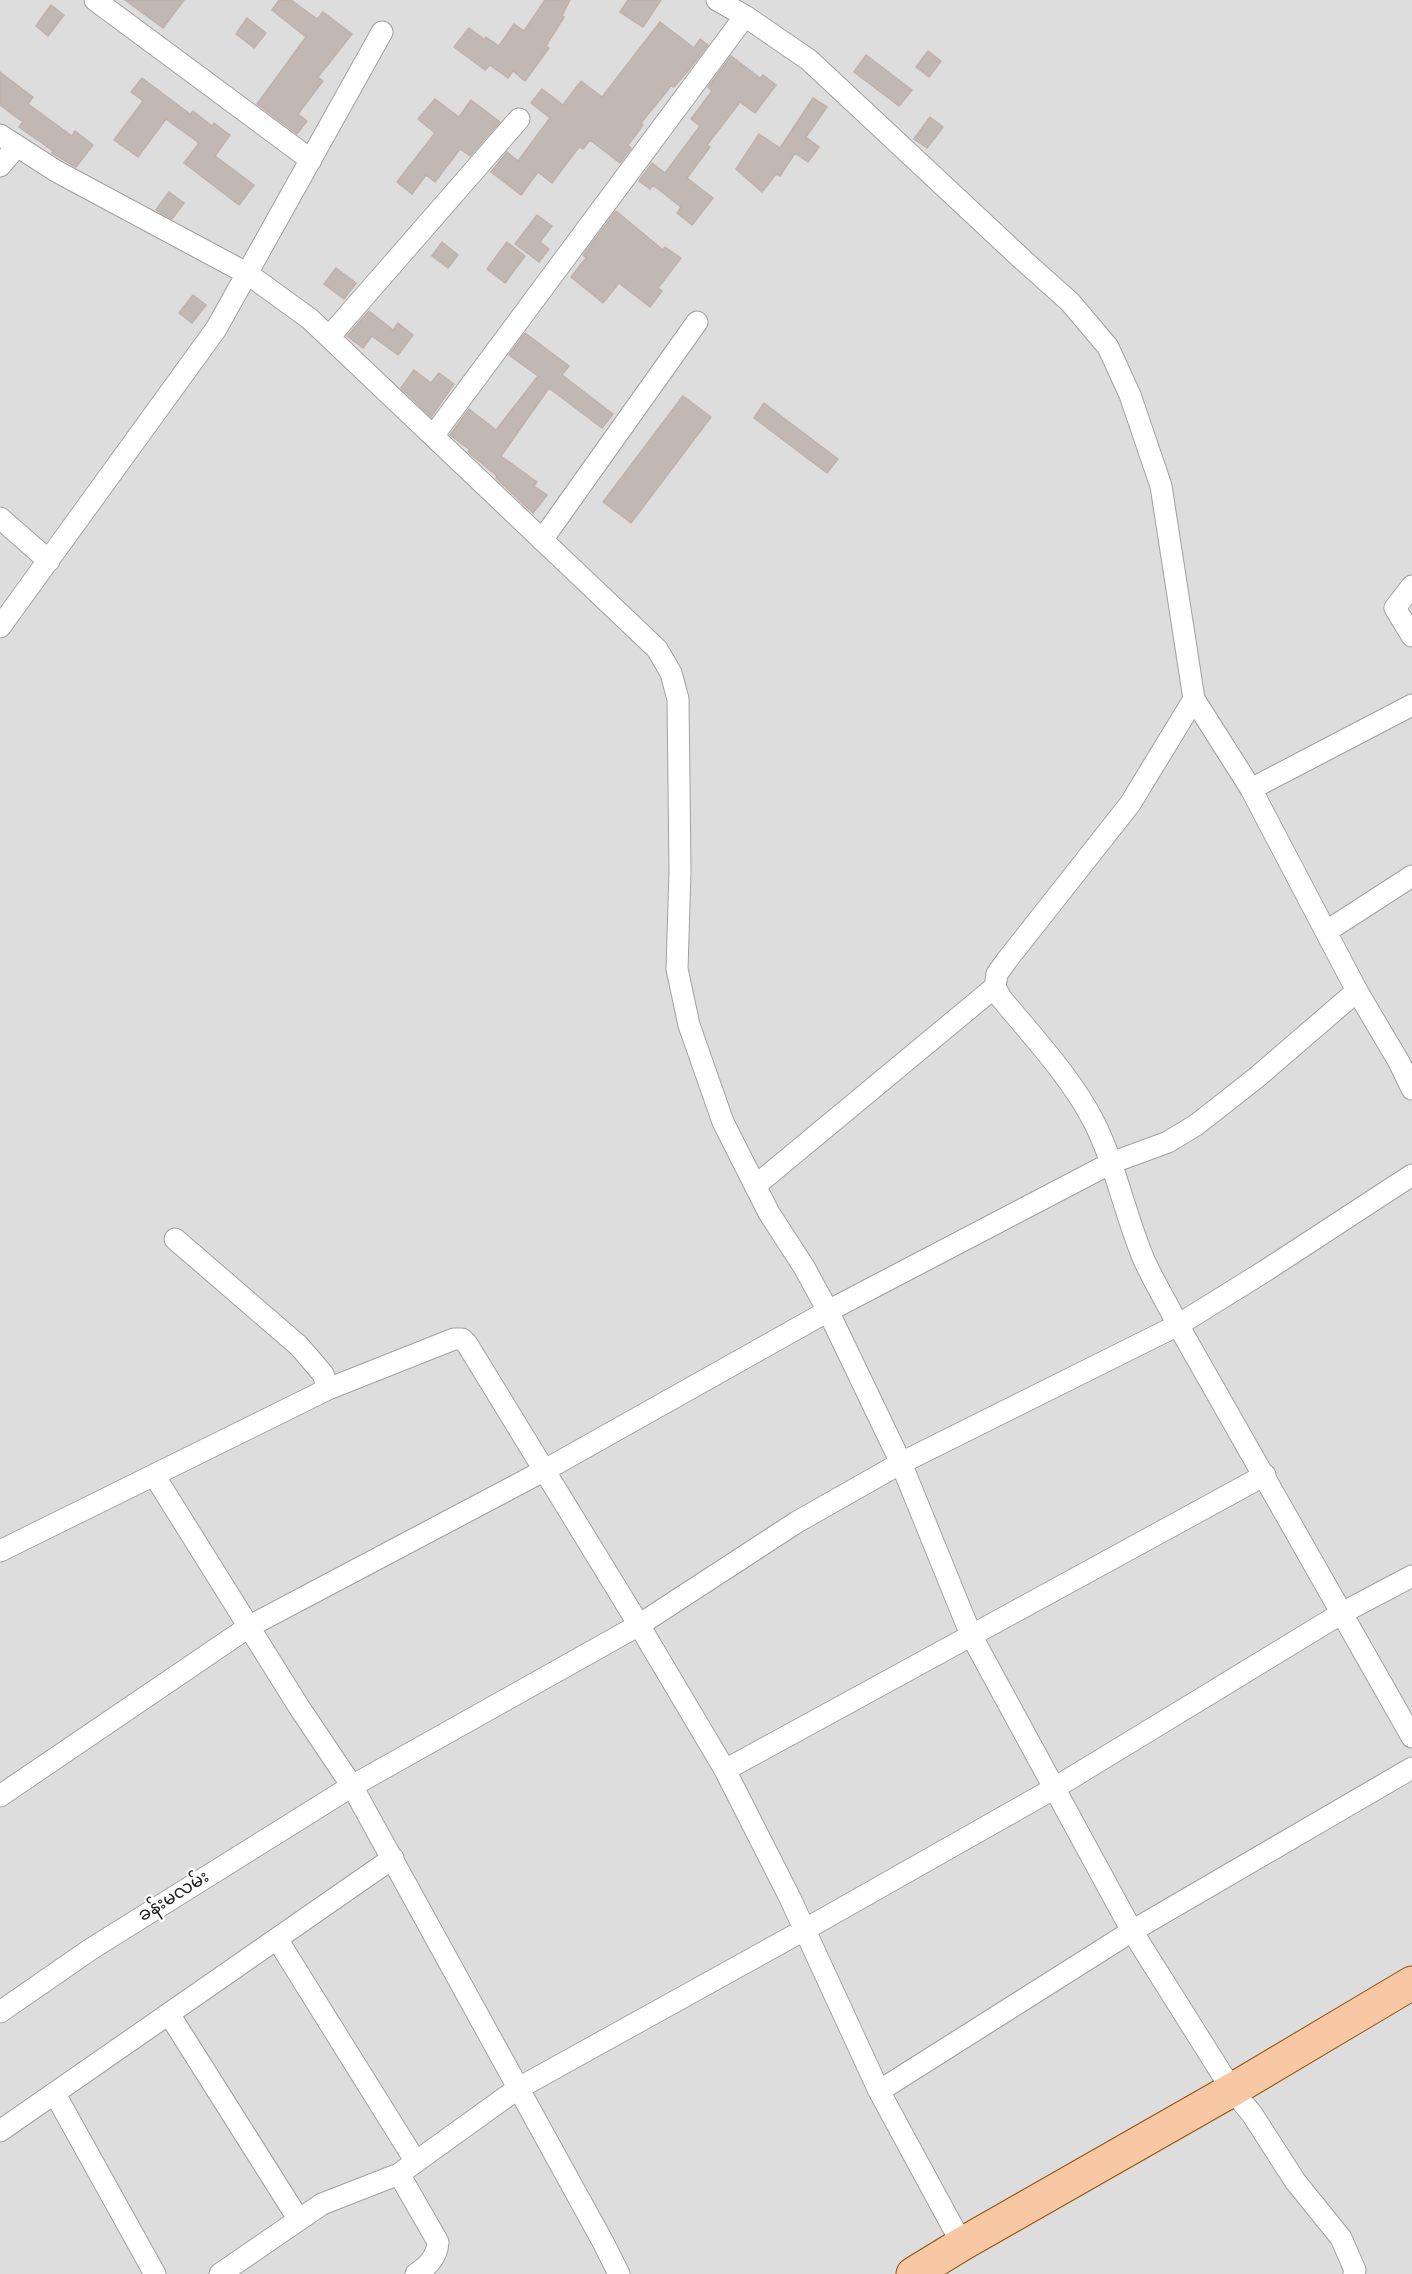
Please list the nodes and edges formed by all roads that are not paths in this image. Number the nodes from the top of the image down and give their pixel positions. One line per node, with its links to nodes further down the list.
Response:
1 (95, 0): 7 (street)
2 (717, 0): 3 (street)
3 (745, 16): 12 (street); 19 (street)
4 (382, 33): 7 (street)
5 (519, 119): 11 (street)
6 (8, 141): 8 (street); 9 (street)
7 (311, 160): 9 (street)
8 (0, 166)
9 (248, 274): 11 (street); 15 (street)
10 (697, 322): 14 (street)
11 (329, 337): 12 (street)
12 (433, 436): 14 (street)
13 (0, 518): 15 (street)
14 (542, 540): 30 (street)
15 (49, 561): 17 (street)
16 (1412, 586): 18 (street)
17 (0, 627)
18 (1412, 636)
19 (1194, 699): 21 (street); 24 (street)
20 (1412, 705): 21 (street)
21 (1251, 789): 23 (street)
22 (1412, 876): 23 (street)
23 (1327, 931): 25 (street)
24 (995, 987): 28 (street); 30 (street)
25 (1357, 991): 26 (street); 28 (street)
26 (1405, 1058): 27 (street)
27 (1412, 1089)
28 (1111, 1163): 32 (street); 33 (street)
29 (1412, 1175): 33 (street, ခန်းမလမ်း)
30 (755, 1186): 32 (street)
31 (175, 1239): 34 (street)
32 (828, 1311): 35 (street); 36 (street)
33 (1178, 1325): 35 (street, ခန်းမလမ်း); 38 (street)
34 (328, 1389): 36 (street); 37 (street)
35 (901, 1463): 42 (street, ခန်းမလမ်း); 44 (street)
36 (545, 1470): 42 (street); 43 (street)
37 (154, 1475): 39 (street); 43 (street)
38 (1264, 1475): 41 (street); 44 (street)
39 (2, 1546)
40 (1412, 1576): 41 (street)
41 (1342, 1613): 45 (street); 49 (street)
42 (639, 1624): 47 (street); 48 (street, ခန်းမလမ်း)
43 (250, 1626): 48 (street); 50 (street)
44 (970, 1635): 47 (street); 49 (street)
45 (1412, 1737)
46 (1412, 1768): 53 (street)
47 (725, 1770): 52 (street)
48 (352, 1786): 51 (street); 56 (street, ခန်းမလမ်း)
49 (1053, 1789): 52 (street); 53 (street)
50 (0, 1796)
51 (393, 1858): 54 (street); 58 (street)
52 (804, 1930): 58 (street); 60 (street)
53 (1132, 1931): 59 (street); 60 (street)
54 (277, 1939): 57 (street); 63 (street)
55 (1412, 1983): 59 (main road)
56 (0, 2012)
57 (169, 2014): 61 (street); 64 (street)
58 (517, 2089): 63 (street); 69 (street)
59 (1232, 2090): 65 (main road); 71 (street)
60 (879, 2091): 65 (street)
61 (55, 2094): 62 (street); 66 (street)
62 (0, 2131)
63 (408, 2168): 64 (street); 68 (street)
64 (299, 2220): 67 (street)
65 (962, 2244): 70 (main road)
66 (155, 2274)
67 (220, 2274)
68 (416, 2274)
69 (619, 2274)
70 (913, 2274)
71 (1354, 2274)

